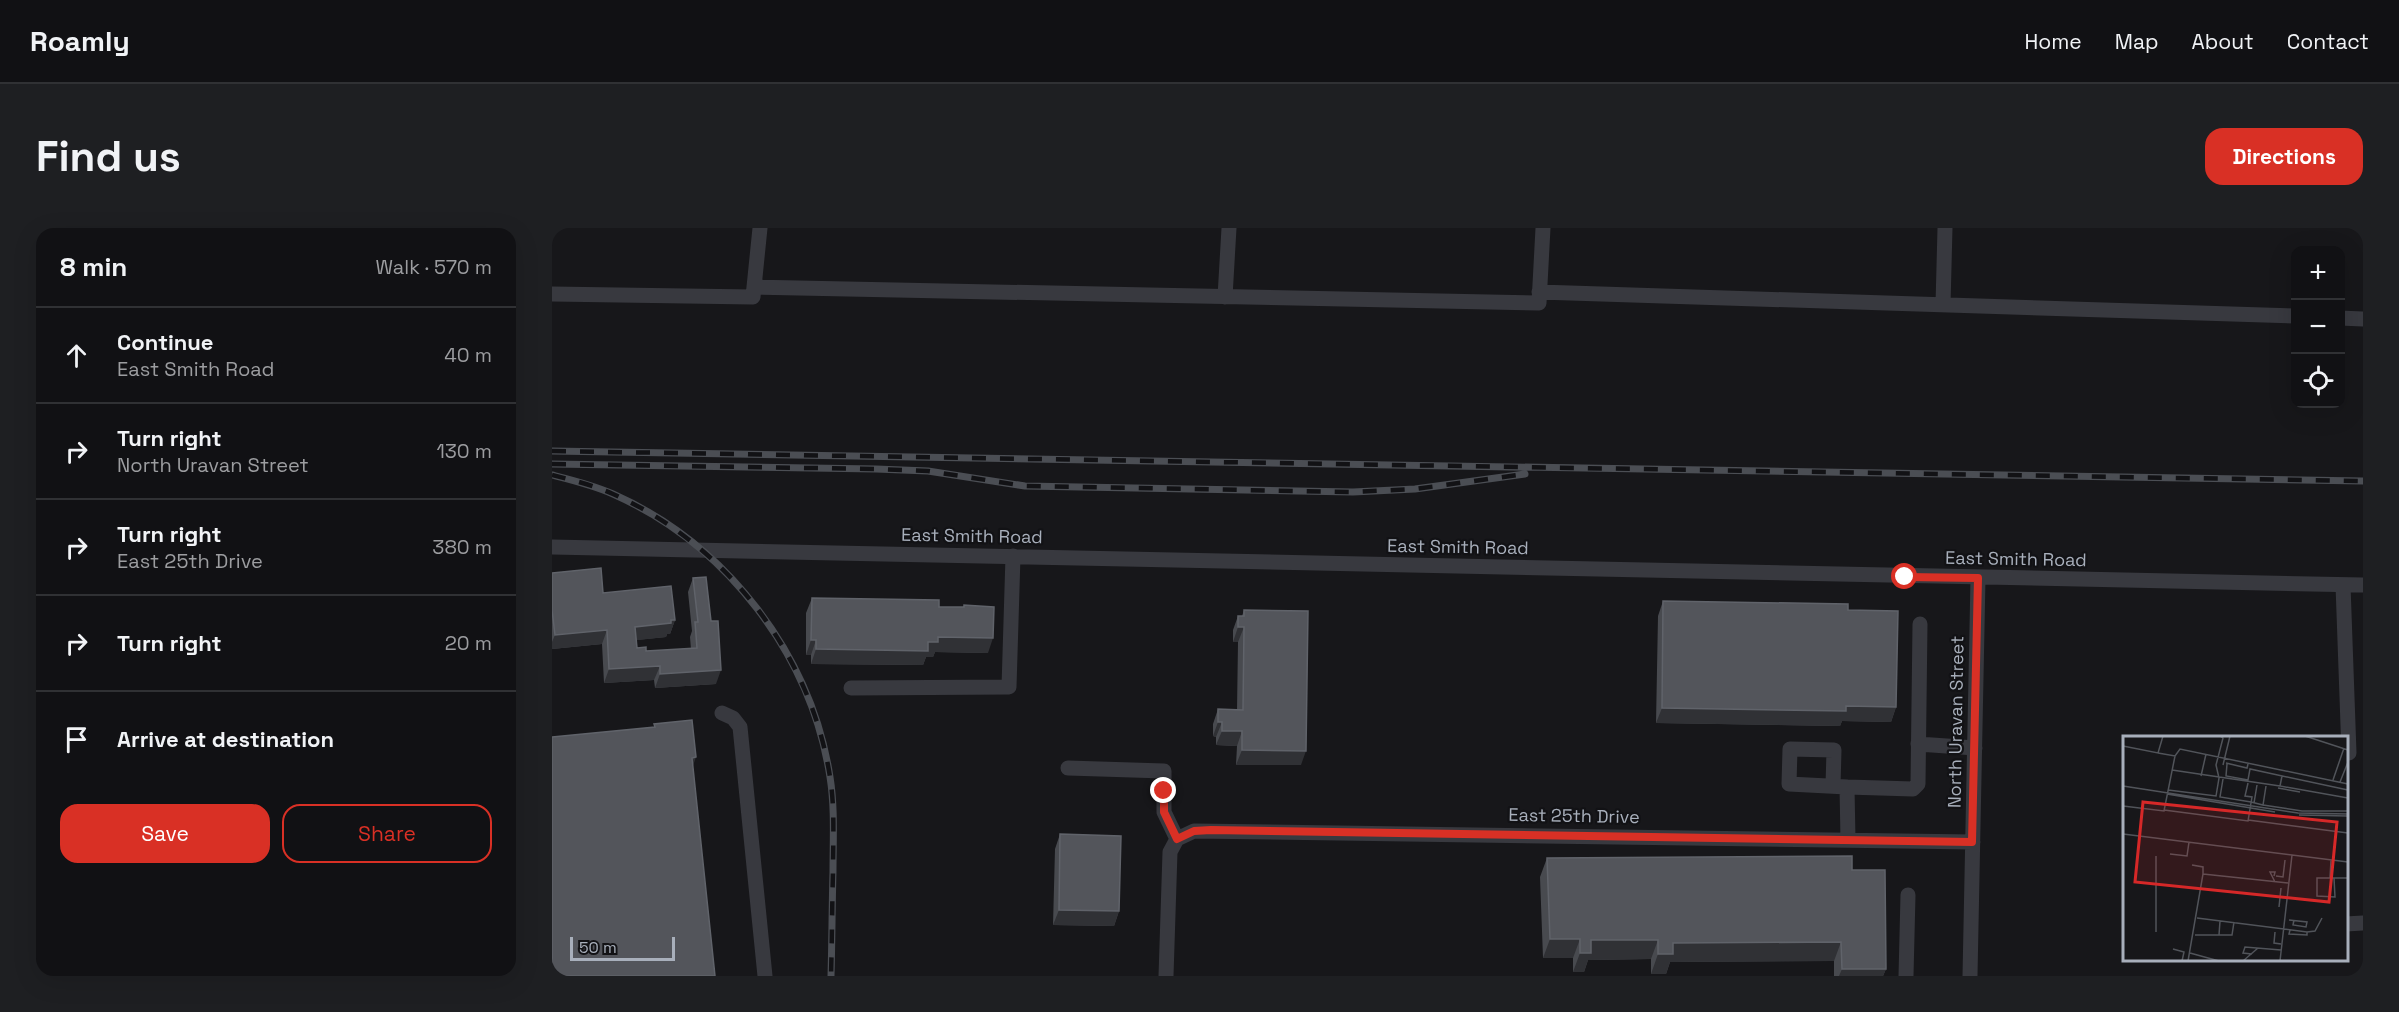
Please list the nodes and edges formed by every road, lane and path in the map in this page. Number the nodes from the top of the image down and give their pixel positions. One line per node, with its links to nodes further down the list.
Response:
1 (760, 228): 5 (street)
2 (1229, 228): 8 (street)
3 (1543, 228): 6 (street)
4 (1945, 228): 9 (street)
5 (754, 287): 7 (street); 8 (street)
6 (1539, 291): 8 (street); 9 (street)
7 (552, 294)
8 (1224, 297)
9 (1943, 305): 10 (street)
10 (2291, 316)
11 (2345, 318): 12 (street)
12 (2363, 319)
13 (552, 547): 14 (street, East Smith Road)
14 (1013, 556): 15 (street, East Smith Road); 19 (street)
15 (1978, 578): 16 (street, East Smith Road); 22 (street, North Uravan Street)
16 (2343, 585): 17 (street, East Smith Road); 23 (street)
17 (2363, 585)
18 (1920, 624): 21 (street)
19 (851, 688)
20 (722, 713): 31 (street)
21 (1918, 744): 22 (street); 26 (street)
22 (1975, 748): 27 (street, North Uravan Street)
23 (2353, 752)
24 (1068, 768): 25 (street)
25 (1177, 839): 26 (street, East 25th Drive); 32 (street)
26 (1848, 840): 27 (street, East 25th Drive)
27 (1972, 842): 34 (street, North Uravan Street)
28 (1908, 895): 33 (street)
29 (2363, 923): 30 (street)
30 (2348, 924)
31 (765, 976)
32 (1166, 976)
33 (1906, 976)
34 (1970, 976)

